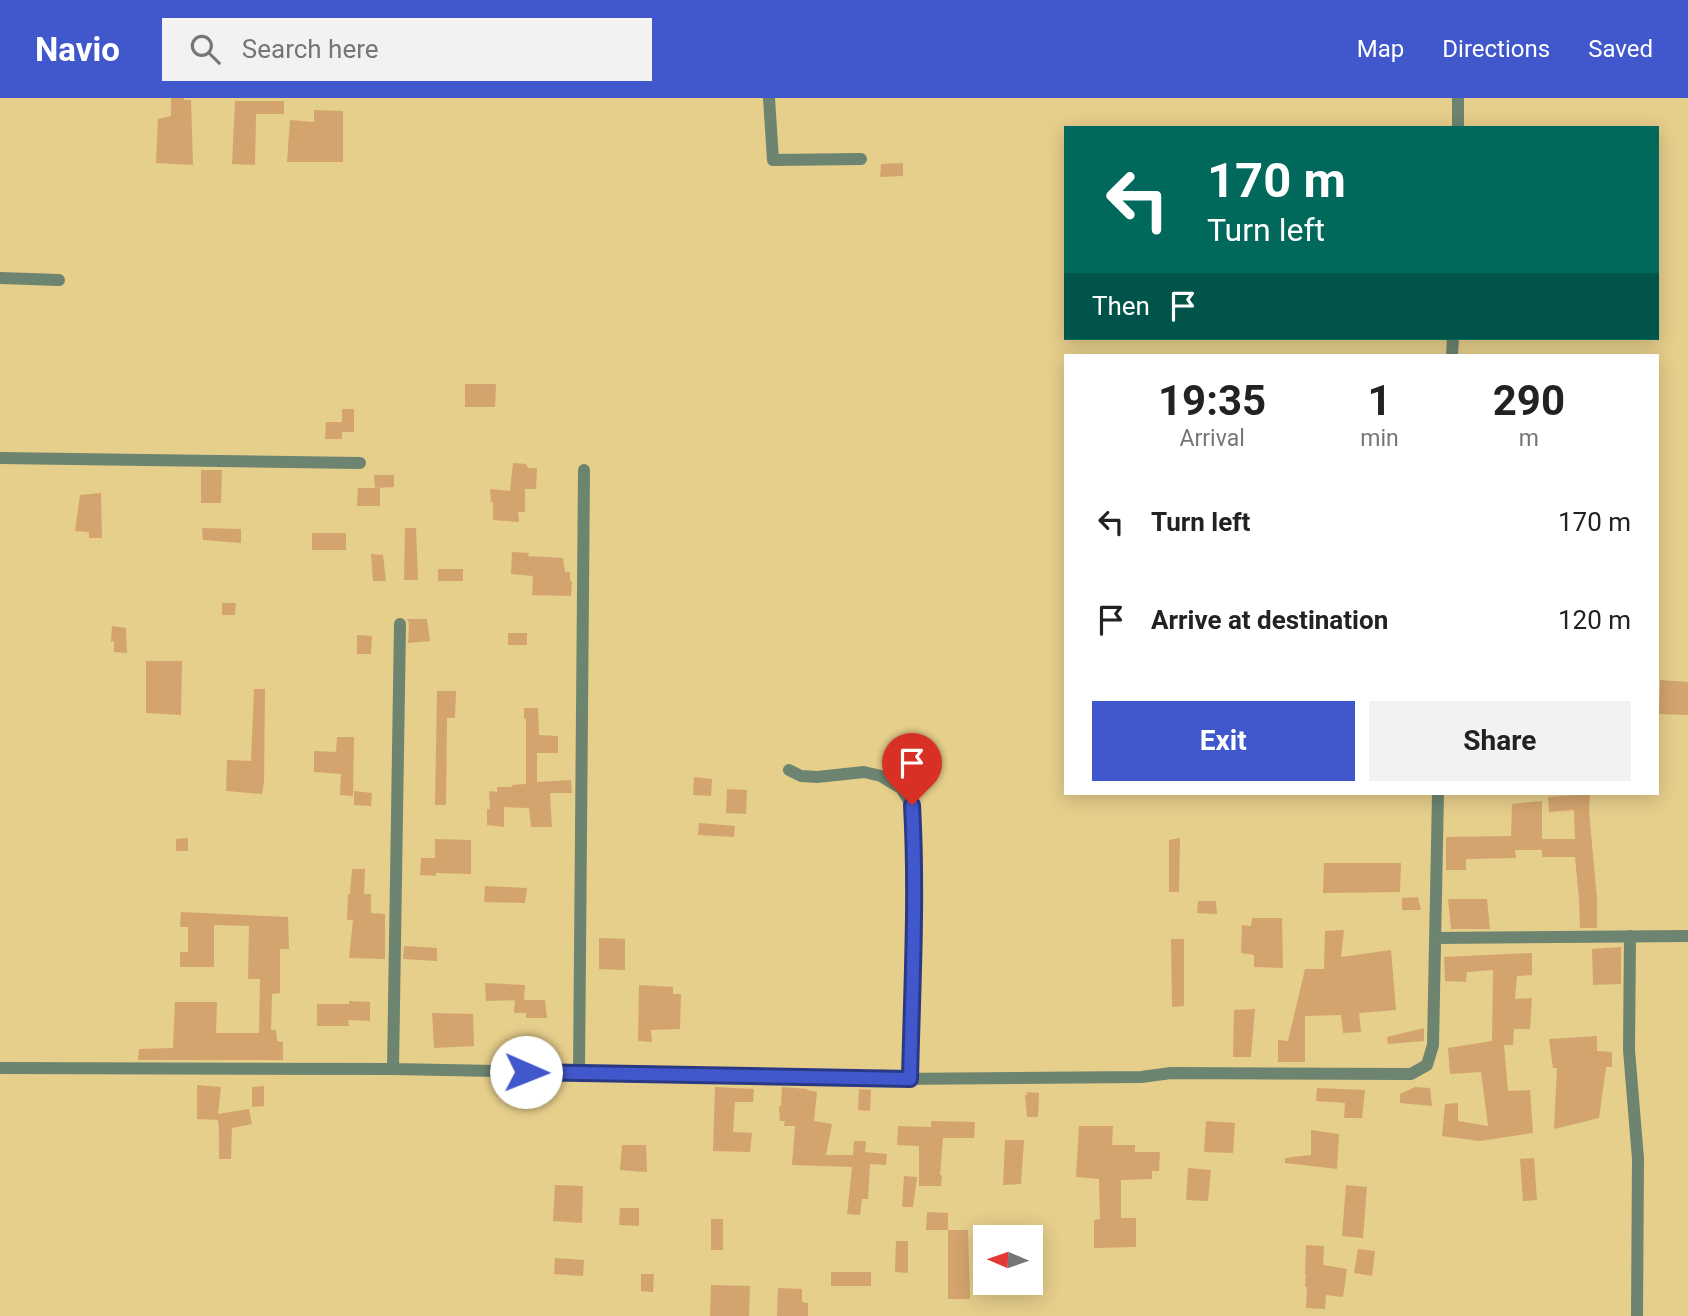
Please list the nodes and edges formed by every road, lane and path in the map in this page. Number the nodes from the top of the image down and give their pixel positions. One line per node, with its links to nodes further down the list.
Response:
1 (769, 98): 4 (street)
2 (1458, 98): 3 (street)
3 (1458, 126)
4 (861, 159)
5 (0, 278): 6 (street)
6 (59, 280)
7 (0, 458): 8 (street)
8 (360, 463)
9 (584, 470): 18 (street)
10 (400, 624): 17 (street)
11 (789, 770): 19 (street)
12 (1438, 795): 15 (street)
13 (1630, 936): 14 (street); 15 (street); 20 (street)
14 (1688, 936)
15 (1435, 938): 19 (street)
16 (0, 1068): 17 (street)
17 (393, 1069): 18 (street)
18 (579, 1073): 19 (street)
19 (910, 1079)
20 (1637, 1316)

